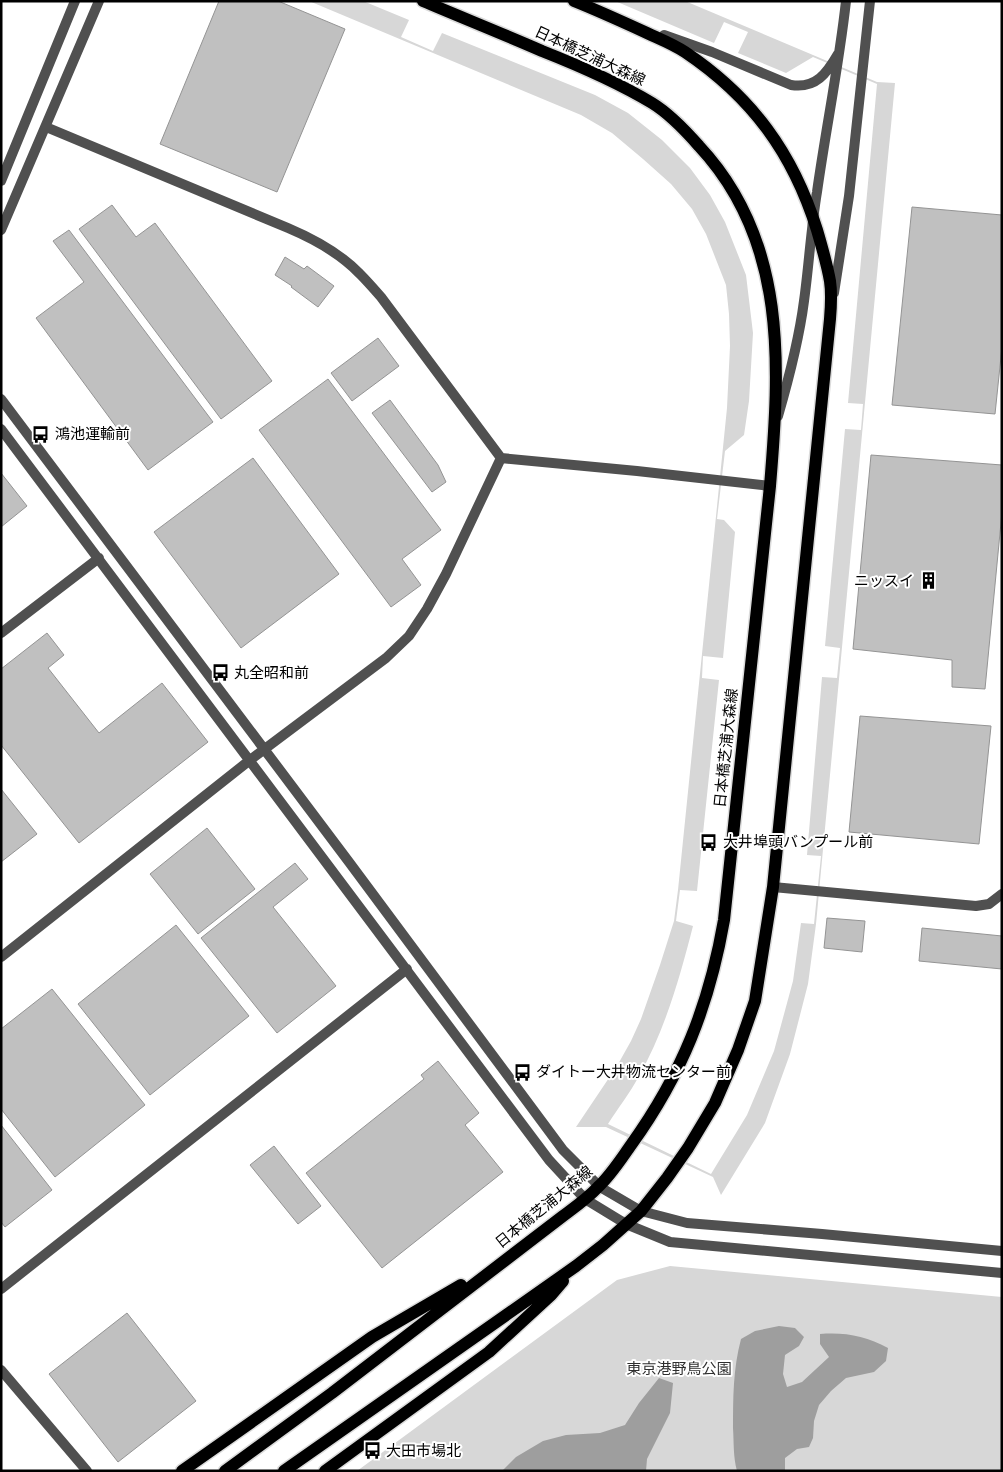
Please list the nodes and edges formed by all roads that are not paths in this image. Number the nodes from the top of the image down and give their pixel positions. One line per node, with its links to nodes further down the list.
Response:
1 (75, 1): 10 (street)
2 (98, 1): 9 (street)
3 (424, 1): 15 (main road, 日本橋芝浦大森線)
4 (574, 1): 7 (main road)
5 (846, 1): 8 (street)
6 (870, 1): 13 (street)
7 (611, 17): 8 (street); 11 (main road)
8 (841, 48): 11 (street)
9 (46, 127): 12 (street); 17 (street)
10 (1, 181)
11 (813, 218): 13 (main road); 15 (street)
12 (1, 230)
13 (830, 319): 23 (main road)
14 (1, 399): 21 (street)
15 (776, 424): 18 (main road, 日本橋芝浦大森線)
16 (1, 429): 19 (street)
17 (501, 458): 18 (street); 21 (street)
18 (770, 486): 27 (main road, 日本橋芝浦大森線)
19 (98, 558): 20 (street); 22 (street)
20 (1, 633)
21 (264, 750): 22 (street); 27 (street)
22 (250, 760): 25 (street); 26 (street)
23 (773, 887): 24 (street); 29 (main road)
24 (1002, 894)
25 (1, 957)
26 (407, 969): 28 (street); 35 (street)
27 (600, 1186): 28 (main road, 日本橋芝浦大森線); 29 (street)
28 (585, 1199): 30 (street); 32 (main road, 日本橋芝浦大森線)
29 (641, 1210): 30 (main road); 31 (street)
30 (626, 1224): 33 (main road); 34 (street)
31 (1002, 1252)
32 (504, 1260): 38 (main road); 39 (main road, 日本橋芝浦大森線)
33 (576, 1266): 40 (main road); 41 (main road)
34 (1002, 1273)
35 (1, 1290)
36 (1, 1370): 37 (street)
37 (87, 1471)
38 (182, 1471)
39 (225, 1471)
40 (284, 1471)
41 (325, 1471)

